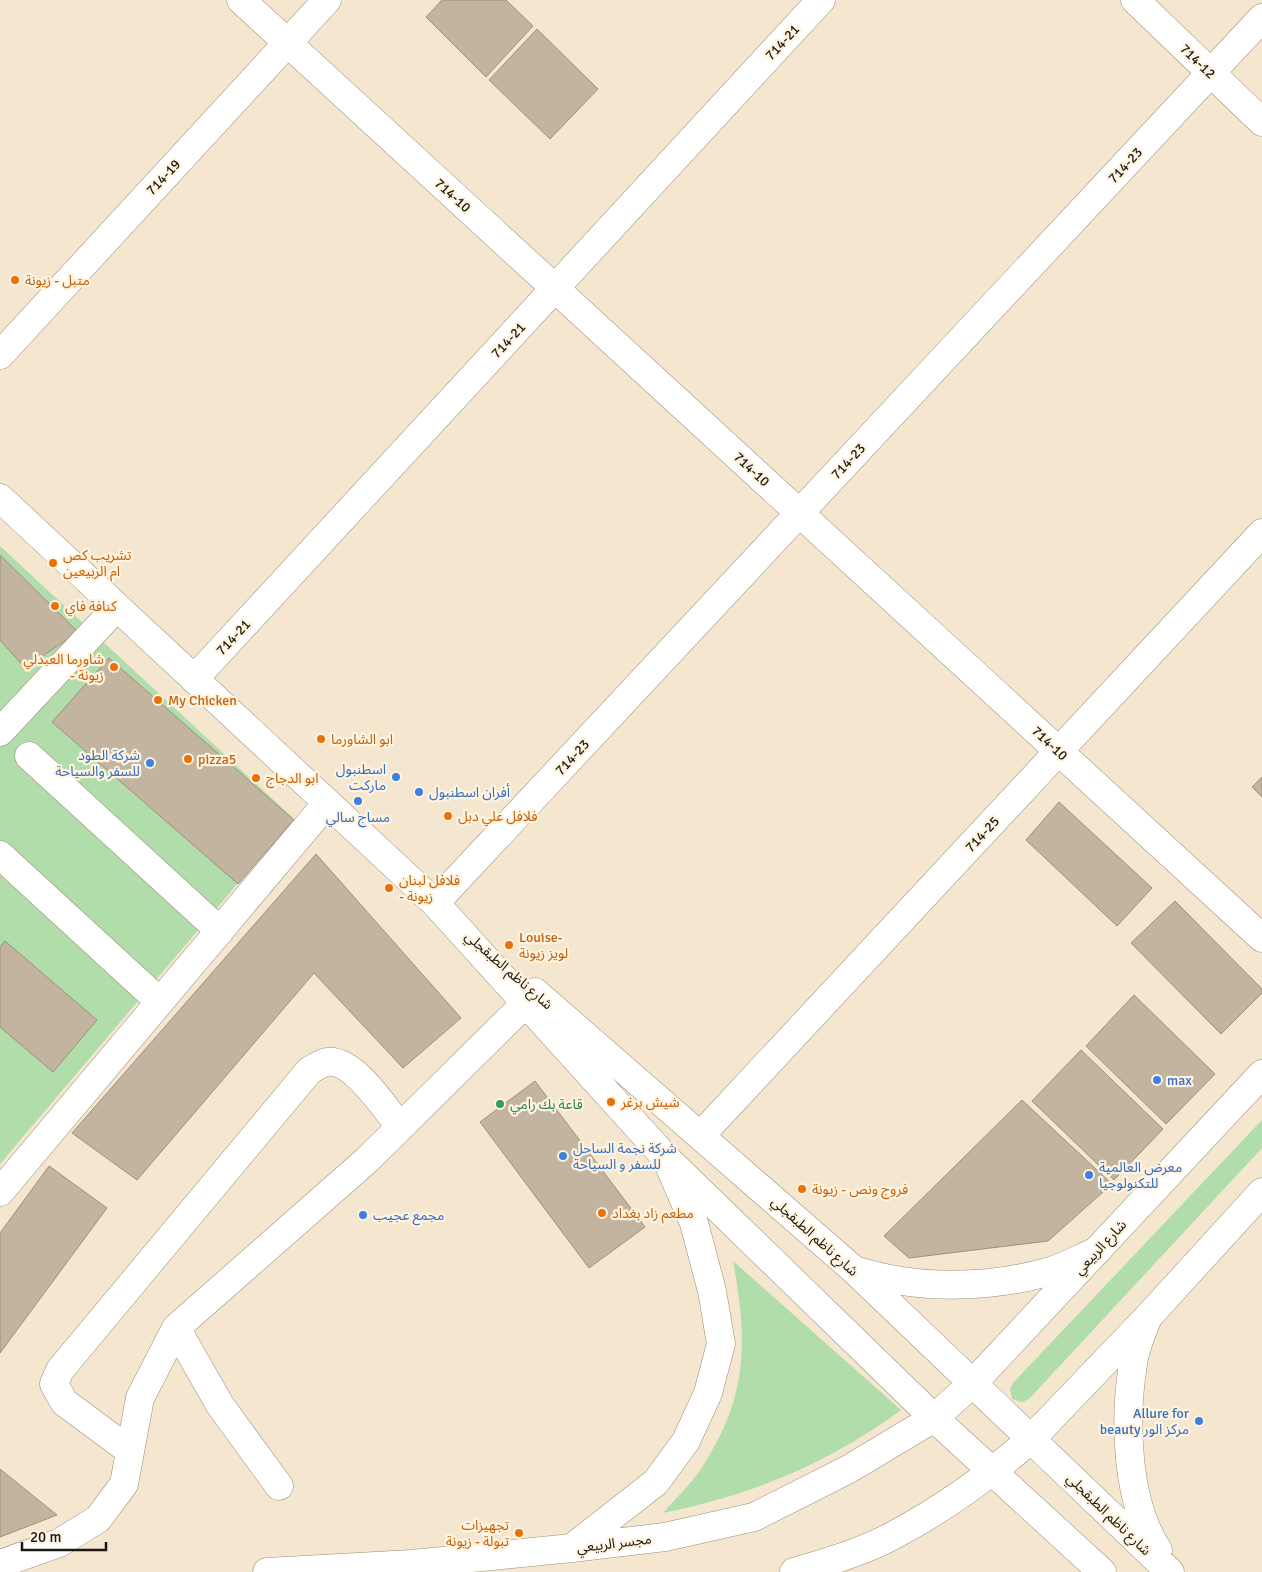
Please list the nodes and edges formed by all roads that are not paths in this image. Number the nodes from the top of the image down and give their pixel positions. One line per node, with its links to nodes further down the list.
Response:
1 (241, 0): 6 (street, 714-10)
2 (327, 0): 6 (street, 714-19)
3 (821, 0): 9 (street, 714-21)
4 (1135, 0): 7 (street, 714-12)
5 (1262, 18): 7 (street, 714-23)
6 (287, 43): 9 (street, 714-10); 10 (street, 714-19)
7 (1211, 73): 8 (street, 714-12); 12 (street, 714-23)
8 (1262, 122)
9 (555, 288): 12 (street, 714-10); 15 (street, 714-21)
10 (0, 355)
11 (0, 498): 14 (street, شارع ناظم الطبقجلي)
12 (800, 513): 17 (street, 714-10); 21 (street, 714-23)
13 (1262, 533): 17 (street, 714-25)
14 (117, 607): 15 (street, شارع ناظم الطبقجلي); 16 (street)
15 (194, 679): 19 (street, شارع ناظم الطبقجلي)
16 (0, 732)
17 (1059, 751): 23 (street, 714-10); 28 (street, 714-25)
18 (28, 756): 22 (street)
19 (327, 803): 21 (street, شارع ناظم الطبقجلي); 22 (street)
20 (0, 855): 25 (street)
21 (440, 909): 24 (street, شارع ناظم الطبقجلي)
22 (220, 931): 25 (street)
23 (1262, 938)
24 (530, 998): 27 (street); 28 (street, شارع ناظم الطبقجلي); 29 (street, شارع ناظم الطبقجلي)
25 (160, 1002): 30 (street)
26 (1262, 1074): 32 (street, شارع الربيعي)
27 (400, 1127): 35 (street); 39 (street)
28 (702, 1136): 33 (street, شارع ناظم الطبقجلي)
29 (665, 1157): 37 (street, شارع ناظم الطبقجلي); 42 (street)
30 (0, 1192)
31 (1262, 1192): 34 (street)
32 (1097, 1251): 33 (street); 36 (street, شارع الربيعي)
33 (853, 1269): 36 (street, شارع ناظم الطبقجلي)
34 (1148, 1317): 38 (street); 47 (street)
35 (176, 1328): 39 (street); 41 (street)
36 (973, 1383): 37 (street, شارع الربيعي); 38 (street, شارع ناظم الطبقجلي)
37 (934, 1418): 40 (street, شارع ناظم الطبقجلي); 42 (street, مجسر الربيعي)
38 (1030, 1439): 40 (street); 47 (street, شارع ناظم الطبقجلي)
39 (130, 1451): 43 (street)
40 (994, 1472): 45 (street); 46 (street, شارع ناظم الطبقجلي)
41 (279, 1486)
42 (572, 1548): 44 (street, مجسر الربيعي)
43 (0, 1564)
44 (267, 1572)
45 (794, 1572)
46 (1102, 1572)
47 (1171, 1572)

